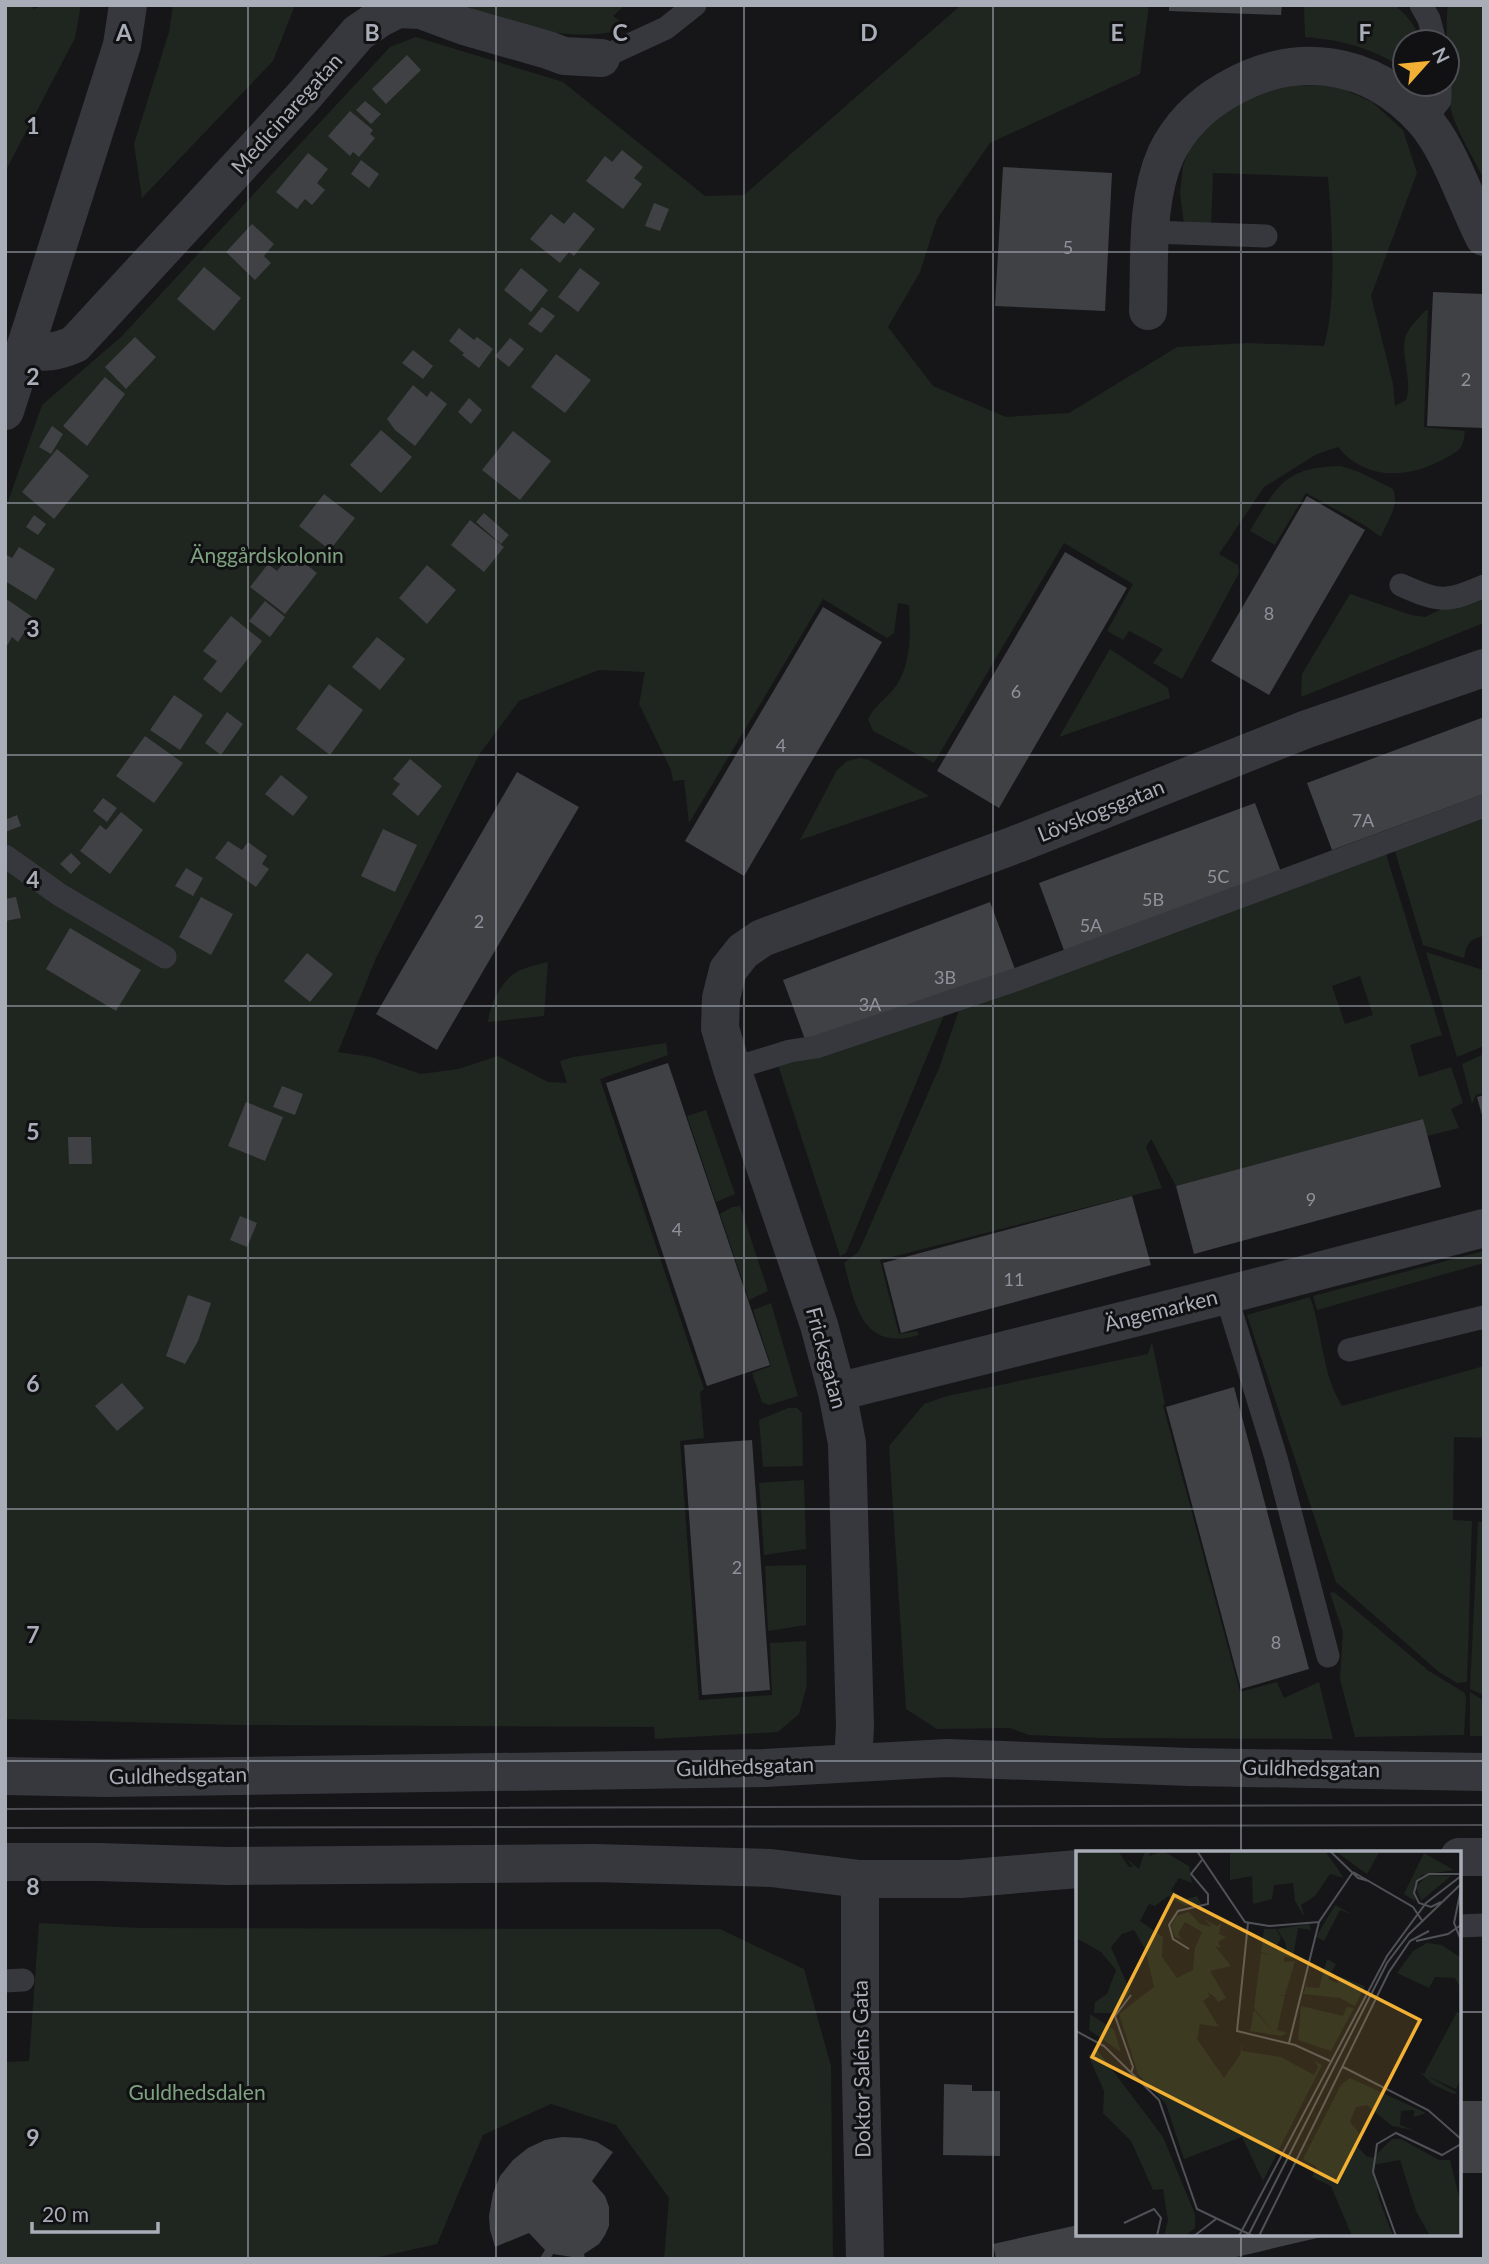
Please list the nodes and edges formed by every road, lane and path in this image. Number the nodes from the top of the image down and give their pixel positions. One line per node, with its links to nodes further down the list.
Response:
1 (128, 5): 12 (street)
2 (695, 5): 5 (lane)
3 (1421, 5): 4 (lane)
4 (1431, 28)
5 (601, 58): 12 (street, Medicinaregatan)
6 (1440, 98): 7 (lane)
7 (1424, 120): 8 (street); 10 (street)
8 (1151, 232): 9 (lane); 11 (street)
9 (1266, 236)
10 (1484, 237)
11 (1148, 311)
12 (25, 349): 13 (street)
13 (5, 411)
14 (1401, 585): 15 (lane)
15 (1484, 586)
16 (1484, 668): 20 (street, Lövskogsgatan)
17 (1484, 806): 21 (lane)
18 (5, 856): 19 (lane)
19 (165, 957)
20 (728, 970): 21 (street, Fricksgatan)
21 (732, 1069): 26 (street, Fricksgatan)
22 (1484, 1228): 23 (street, Ängemarken)
23 (1226, 1295): 26 (street, Ängemarken); 27 (lane)
24 (1484, 1317): 25 (lane)
25 (1349, 1350)
26 (837, 1392): 28 (street, Fricksgatan)
27 (1328, 1656)
28 (853, 1762): 29 (street, Guldhedsgatan); 30 (street, Guldhedsgatan)
29 (1484, 1772)
30 (5, 1776)
31 (1461, 1857): 32 (street)
32 (1484, 1857)
33 (5, 1862): 35 (street)
34 (1076, 1869): 35 (street)
35 (860, 1879): 38 (street, Doktor Saléns Gata)
36 (1484, 1925): 37 (lane)
37 (1461, 1926)
38 (865, 2259)

